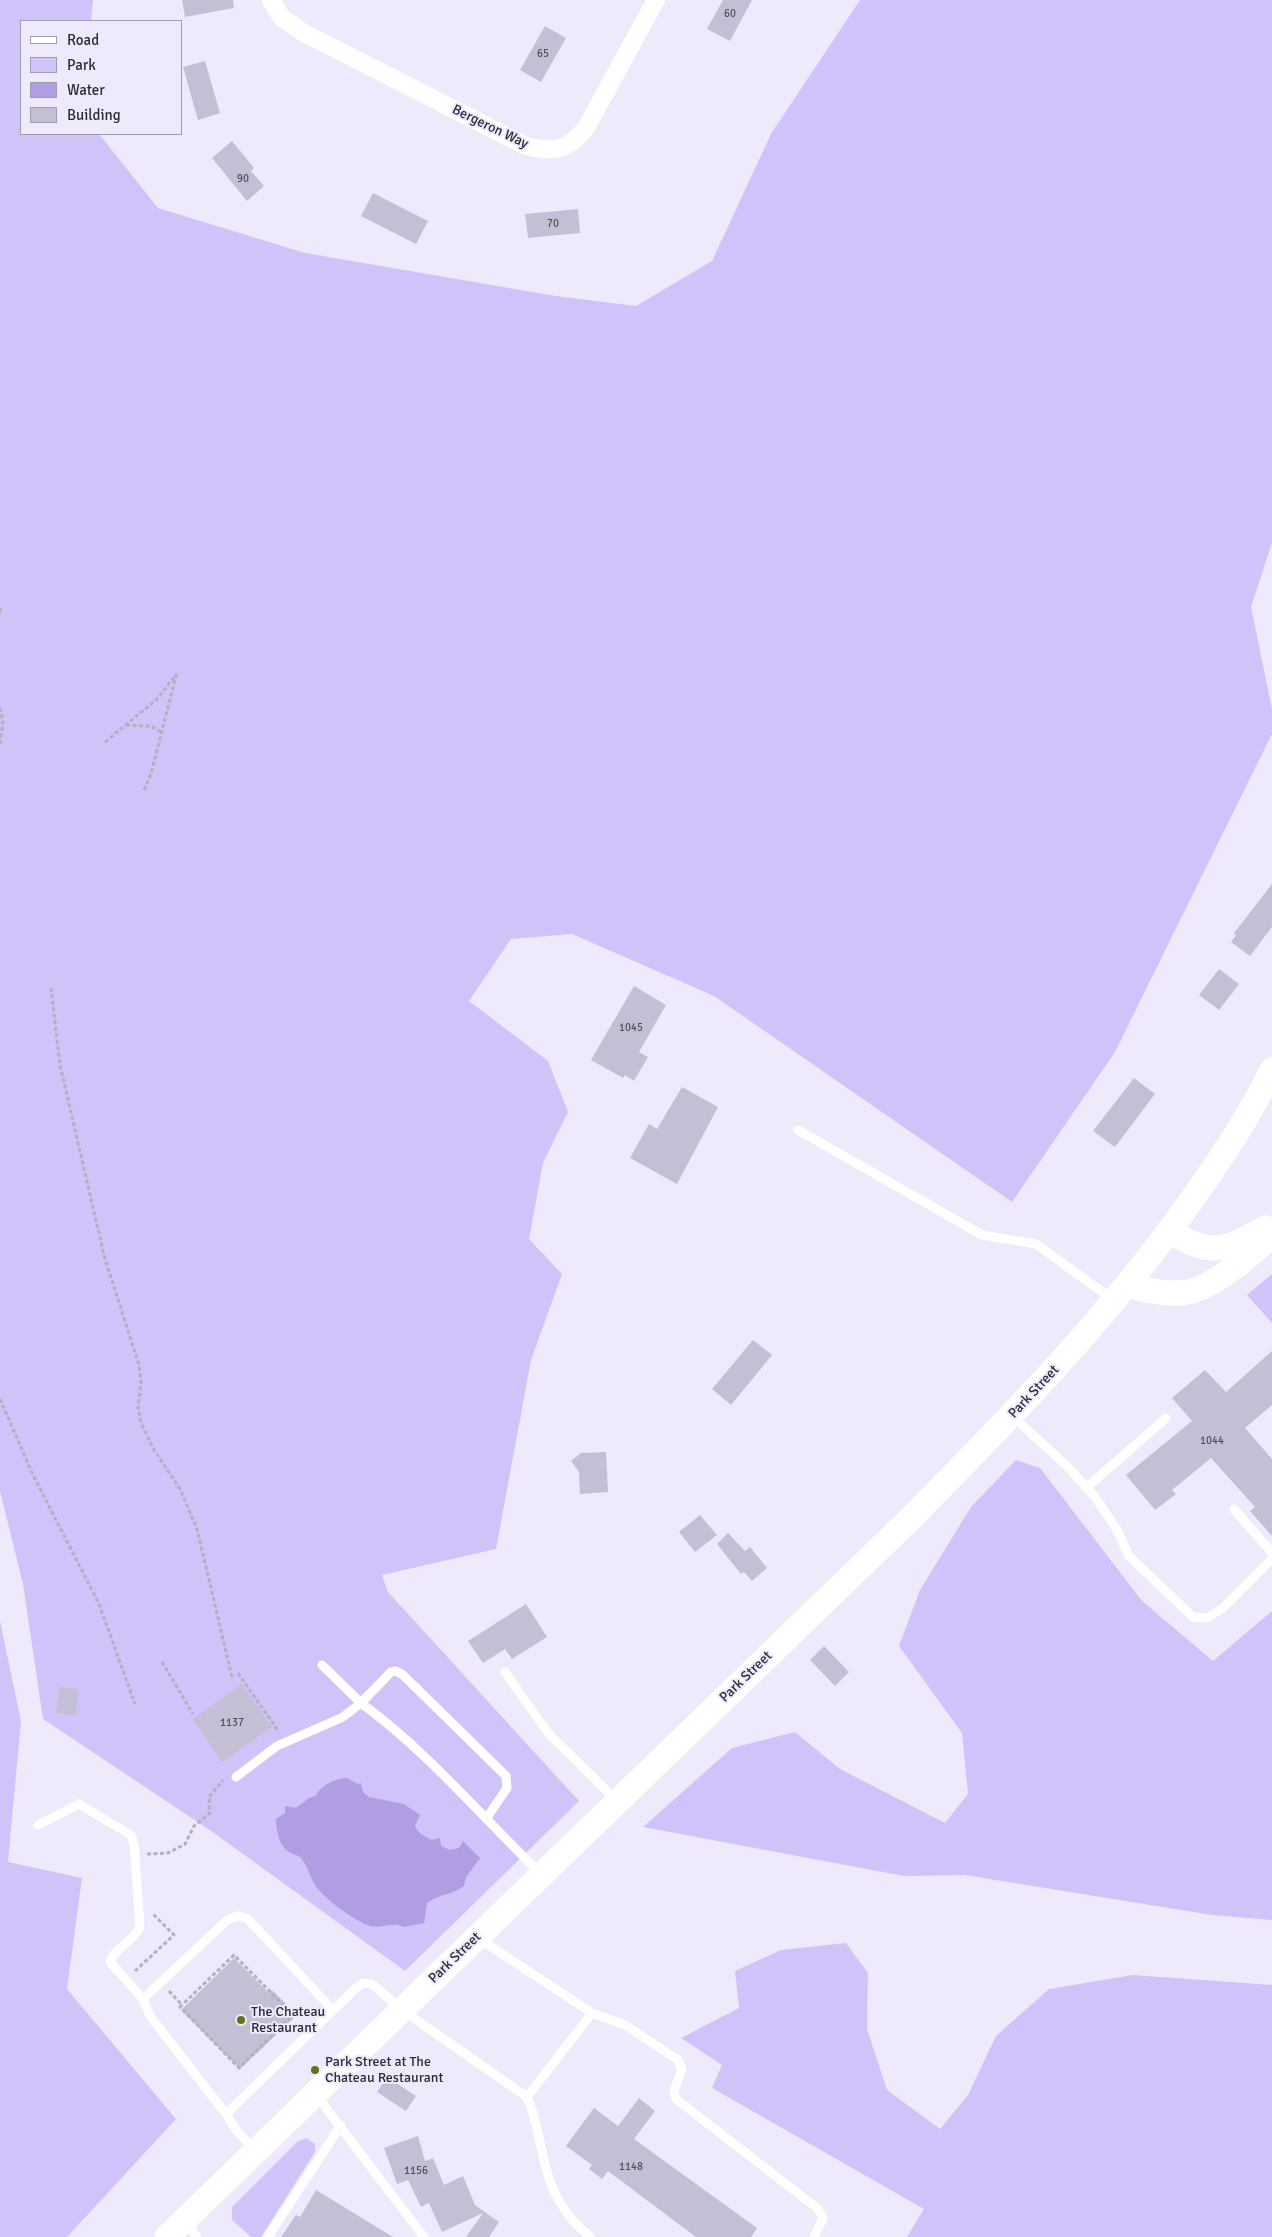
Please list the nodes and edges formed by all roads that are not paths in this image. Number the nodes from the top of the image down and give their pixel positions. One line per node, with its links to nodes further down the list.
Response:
1 (272, 0): 2 (street, Bergeron Way)
2 (656, 0)
3 (1272, 1070): 6 (main road, Park Street)
4 (798, 1130): 8 (lane)
5 (1272, 1224): 6 (main road)
6 (1170, 1230): 8 (main road, Park Street)
7 (1272, 1236): 8 (main road)
8 (1121, 1293): 9 (main road, Park Street)
9 (1012, 1416): 11 (lane); 19 (main road, Park Street)
10 (1166, 1418): 11 (lane)
11 (1086, 1488): 14 (lane)
12 (1234, 1508): 13 (lane)
13 (1272, 1553)
14 (1272, 1559)
15 (322, 1665): 17 (lane)
16 (505, 1672): 19 (lane)
17 (361, 1703): 18 (lane); 20 (lane); 20 (lane)
18 (236, 1777)
19 (618, 1802): 22 (main road, Park Street)
20 (486, 1819): 22 (lane)
21 (38, 1825): 24 (lane)
22 (542, 1875): 23 (main road, Park Street)
23 (476, 1937): 26 (main road, Park Street); 27 (lane)
24 (143, 1999): 25 (lane); 30 (lane)
25 (333, 2010): 26 (lane); 30 (lane)
26 (402, 2010): 28 (main road, Park Street); 29 (lane)
27 (592, 2013): 29 (lane); 38 (lane)
28 (315, 2093): 31 (lane); 32 (main road, Park Street)
29 (528, 2097): 37 (lane)
30 (226, 2114): 32 (lane)
31 (341, 2124): 35 (lane); 36 (lane)
32 (255, 2150): 33 (main road, Park Street)
33 (191, 2228): 34 (main road, Park Street)
34 (167, 2237)
35 (268, 2237)
36 (424, 2237)
37 (591, 2237)
38 (814, 2237)

